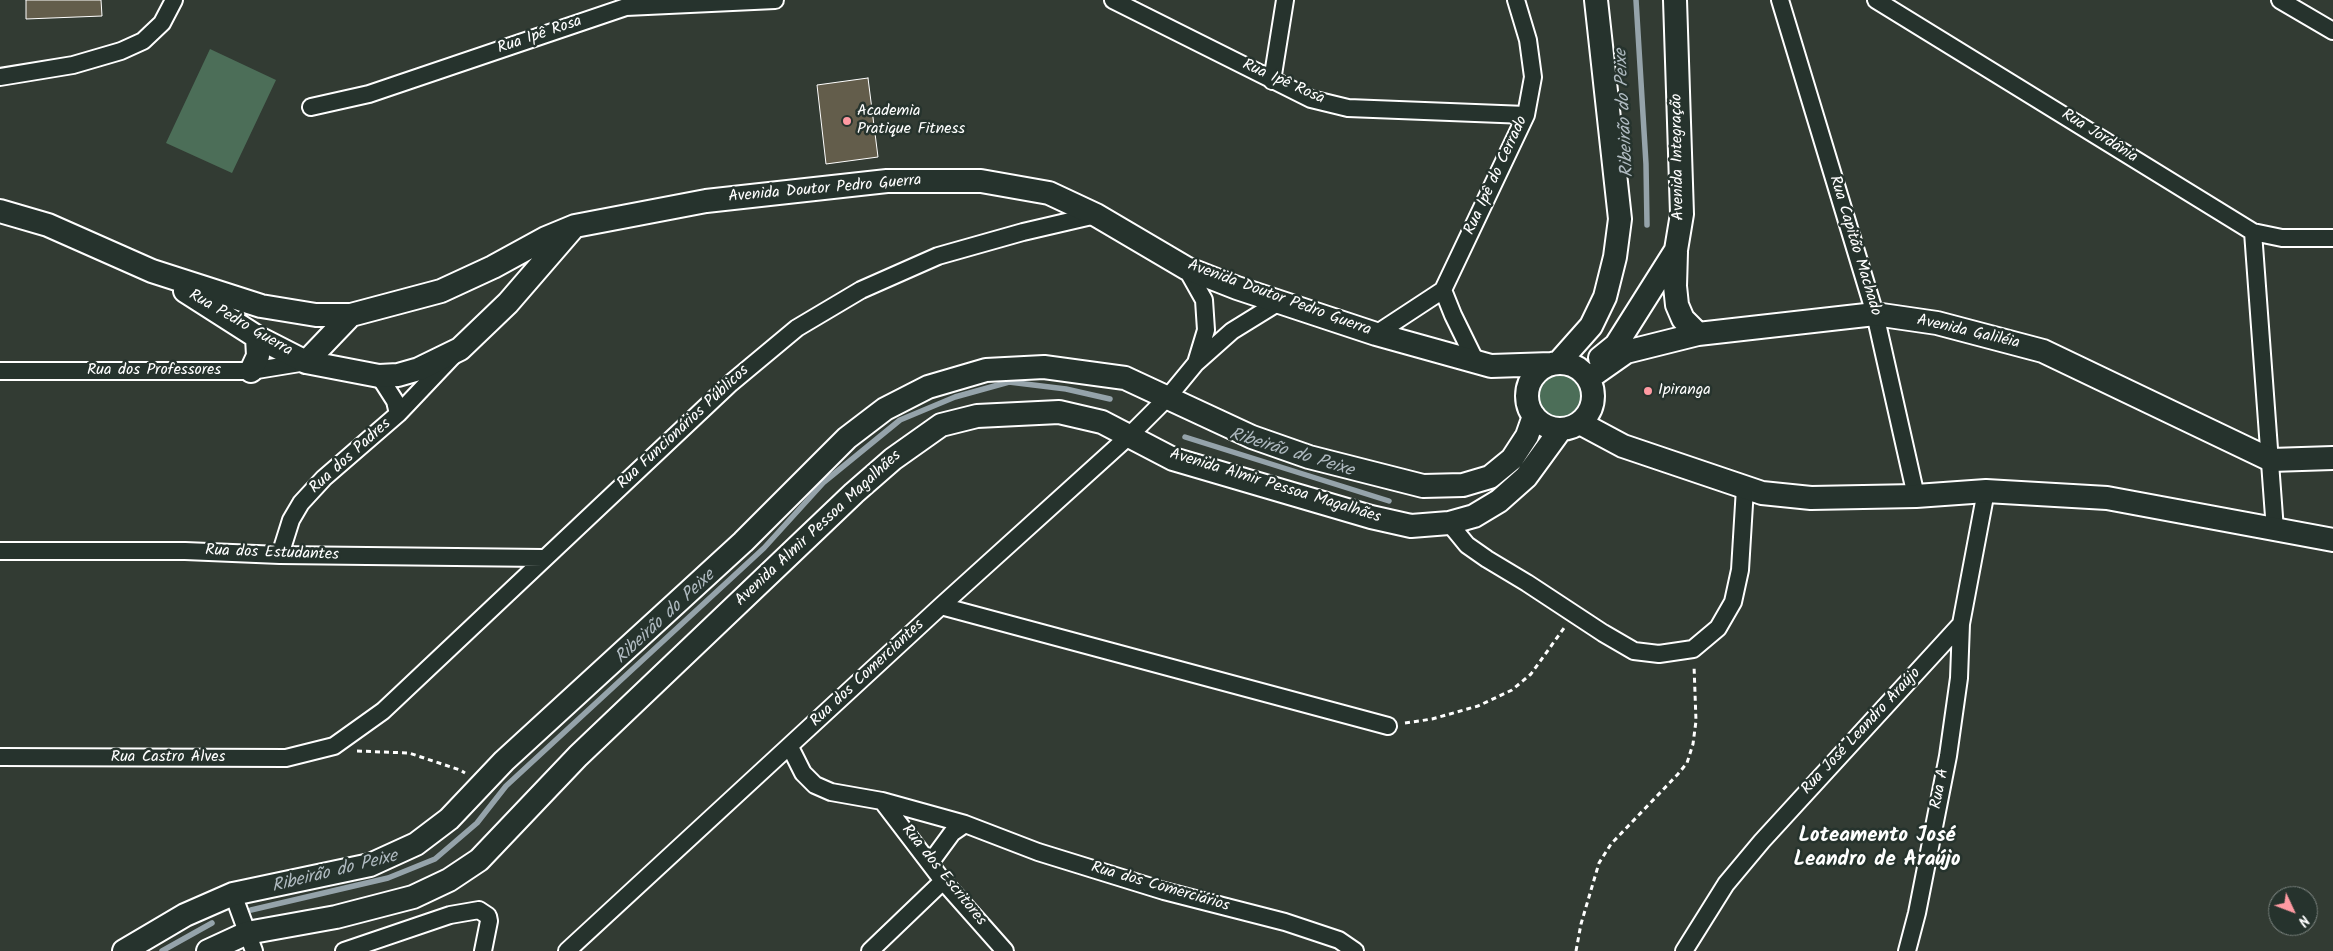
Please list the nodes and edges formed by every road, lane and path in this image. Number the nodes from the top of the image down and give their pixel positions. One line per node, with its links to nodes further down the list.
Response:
1 (174, 0): 13 (street)
2 (775, 0): 11 (street, Rua Ipê Rosa)
3 (1113, 0): 14 (street, Rua Ipê Rosa)
4 (1285, 0): 14 (street)
5 (1516, 0): 16 (street, Rua Ipê do Cerrado)
6 (1596, 0): 37 (street)
7 (1675, 0): 22 (street, Avenida Integração)
8 (1780, 0): 29 (street, Rua Capitão Machado)
9 (1876, 0): 20 (street, Rua Jordânia)
10 (2280, 0): 12 (street)
11 (629, 3): 15 (street, Rua Ipê Rosa)
12 (2333, 31)
13 (0, 77)
14 (1272, 81): 16 (street, Rua Ipê Rosa)
15 (311, 107)
16 (1526, 115): 26 (street, Rua Ipê do Cerrado)
17 (0, 211): 25 (street)
18 (1096, 215): 19 (street, Avenida Doutor Pedro Guerra); 24 (street, Avenida Doutor Pedro Guerra); 58 (street, Rua Funcionários Públicos)
19 (575, 226): 23 (street, Avenida Doutor Pedro Guerra); 28 (street, Rua Pedro Guerra)
20 (2253, 232): 21 (street, Rua Jordânia); 49 (street)
21 (2333, 238)
22 (1676, 250): 32 (street); 41 (street, Avenida Integração)
23 (493, 267): 28 (street); 30 (street, Rua Pedro Guerra)
24 (1186, 268): 27 (street, Avenida Doutor Pedro Guerra); 36 (street)
25 (152, 271): 30 (street, Rua Pedro Guerra); 33 (street, Rua Pedro Guerra)
26 (1443, 290): 31 (street); 38 (street)
27 (1279, 302): 31 (street, Avenida Doutor Pedro Guerra); 36 (street)
28 (508, 303): 34 (street, Rua Pedro Guerra)
29 (1875, 314): 32 (street, Avenida Galiléia); 49 (street, Avenida Galiléia); 52 (street, Rua Capitão Machado)
30 (351, 315): 35 (street)
31 (1376, 334): 38 (street, Avenida Doutor Pedro Guerra)
32 (1698, 334): 41 (street, Avenida Galiléia)
33 (257, 337): 35 (street, Rua Pedro Guerra); 40 (street)
34 (460, 349): 42 (street, Rua Pedro Guerra); 45 (street, Rua dos Padres)
35 (306, 362): 40 (street, Rua dos Professores); 42 (street, Rua Pedro Guerra)
36 (1196, 363): 43 (street, Rua dos Comerciantes)
37 (1555, 363): 38 (street, Avenida Doutor Pedro Guerra); 41 (street); 44 (street)
38 (1484, 364): 44 (street, Avenida Doutor Pedro Guerra)
39 (0, 371): 40 (street, Rua dos Professores)
40 (251, 371)
41 (1586, 375): 46 (street)
42 (379, 376): 45 (street, Rua dos Padres)
43 (1168, 397): 44 (street); 47 (street, Rua dos Comerciantes); 67 (street)
44 (1530, 407): 46 (street)
45 (398, 414): 57 (street, Rua dos Padres)
46 (1570, 426): 50 (street); 53 (street, Avenida Almir Pessoa Magalhães)
47 (1129, 436): 53 (street, Avenida Almir Pessoa Magalhães); 59 (street, Rua dos Comerciantes); 73 (street, Avenida Almir Pessoa Magalhães)
48 (2333, 458): 49 (street, Avenida Galiléia)
49 (2270, 460): 54 (street)
50 (1745, 488): 52 (street); 62 (street)
51 (1986, 491): 52 (street); 54 (street); 61 (street)
52 (1916, 496)
53 (1449, 523): 60 (street)
54 (2275, 530): 55 (street)
55 (2333, 540)
56 (0, 552): 57 (street, Rua dos Estudantes)
57 (280, 555): 58 (street, Rua dos Estudantes)
58 (543, 558): 64 (street, Rua Funcionários Públicos)
59 (941, 606): 63 (street); 65 (street, Rua dos Comerciantes)
60 (1574, 614): 62 (street); 63 (path)
61 (1961, 624): 83 (street, Rua José Leandro Araújo); 84 (street, Rua A)
62 (1693, 649): 82 (path)
63 (1388, 726)
64 (334, 746): 66 (street, Rua Castro Alves); 67 (path)
65 (790, 747): 68 (street, Rua dos Comerciários); 78 (street, Rua dos Comerciantes)
66 (0, 757)
67 (481, 785): 72 (street)
68 (882, 800): 69 (street, Rua dos Comerciários); 70 (street, Rua dos Escritores)
69 (965, 824): 70 (street); 81 (street, Rua dos Comerciários)
70 (930, 863): 71 (street, Rua dos Escritores)
71 (944, 881): 79 (street); 80 (street, Rua dos Escritores)
72 (232, 894): 73 (street); 74 (street)
73 (251, 942): 75 (street, Avenida Almir Pessoa Magalhães)
74 (124, 951)
75 (208, 951)
76 (344, 951): 77 (street)
77 (483, 951)
78 (567, 951)
79 (870, 951)
80 (1005, 951)
81 (1355, 951)
82 (1576, 951)
83 (1684, 951)
84 (1907, 951)

